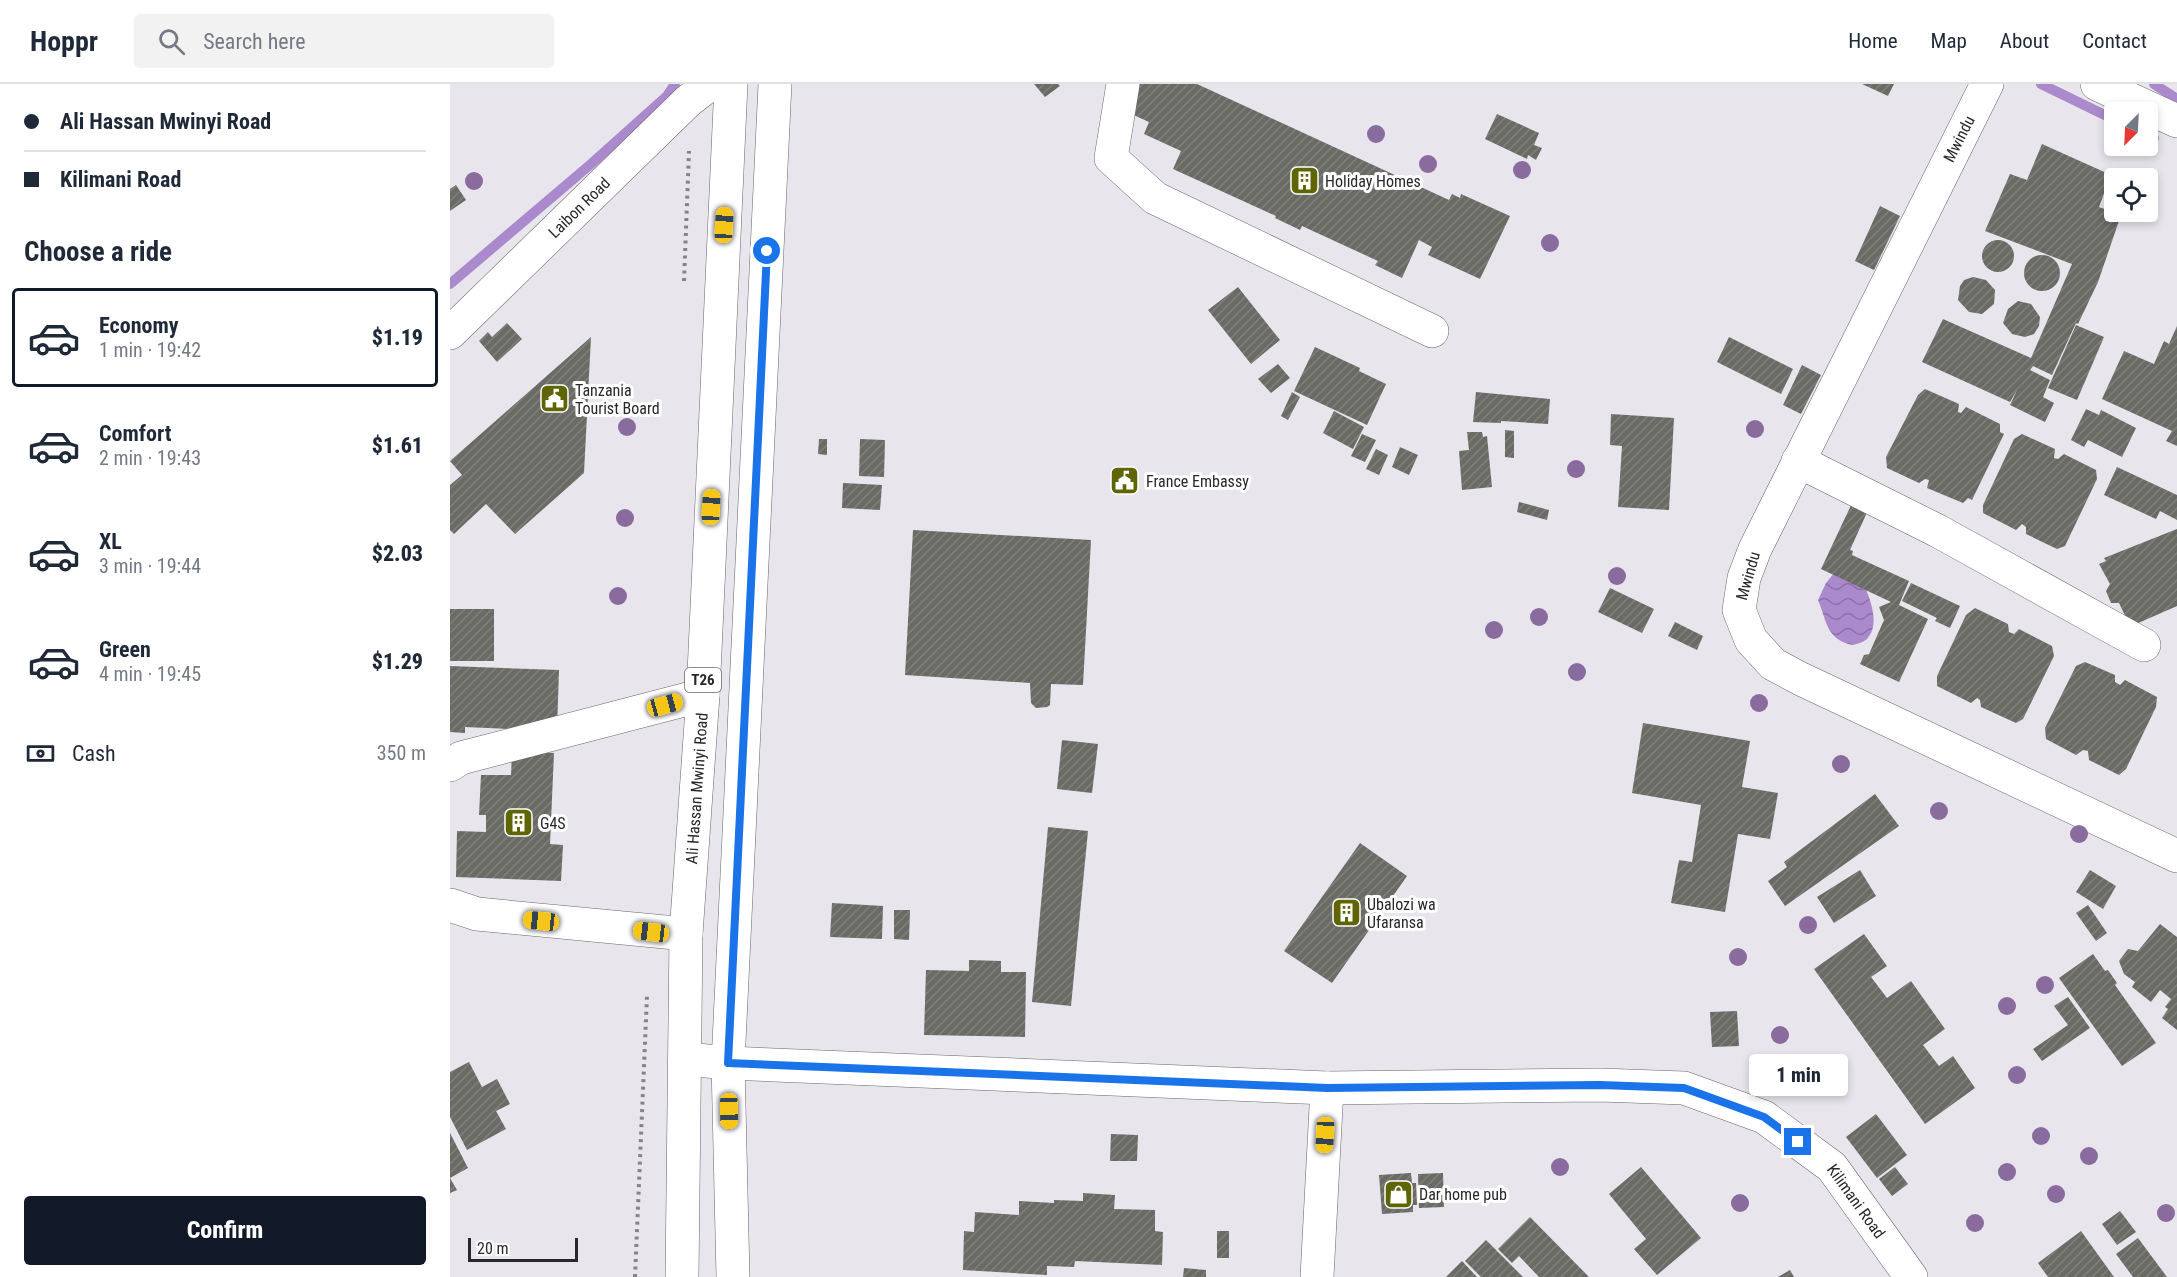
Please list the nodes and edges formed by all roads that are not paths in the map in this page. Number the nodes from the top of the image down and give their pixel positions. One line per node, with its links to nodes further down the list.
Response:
1 (710, 84): 10 (main road, Laibon Road)
2 (731, 84): 13 (main road, Ali Hassan Mwinyi Road / T26)
3 (775, 84): 19 (main road)
4 (1123, 84): 9 (main road)
5 (1987, 84): 11 (main road, Mwindu)
6 (2097, 84): 7 (main road)
7 (2150, 95): 8 (main road)
8 (2177, 121)
9 (1432, 331)
10 (450, 333)
11 (1798, 461): 12 (main road); 15 (main road, Mwindu)
12 (2144, 645)
13 (703, 695): 14 (main road); 17 (main road, Ali Hassan Mwinyi Road / T26)
14 (450, 765)
15 (2177, 856)
16 (450, 905): 17 (main road)
17 (686, 934): 18 (main road, Ali Hassan Mwinyi Road / T26)
18 (686, 1059): 19 (main road, Kilimani Road); 21 (main road, Ali Hassan Mwinyi Road / T26)
19 (728, 1063): 20 (main road, Kilimani Road); 22 (main road)
20 (1327, 1088): 23 (main road); 24 (main road, Kilimani Road)
21 (682, 1277)
22 (733, 1277)
23 (1317, 1277)
24 (1911, 1277)

